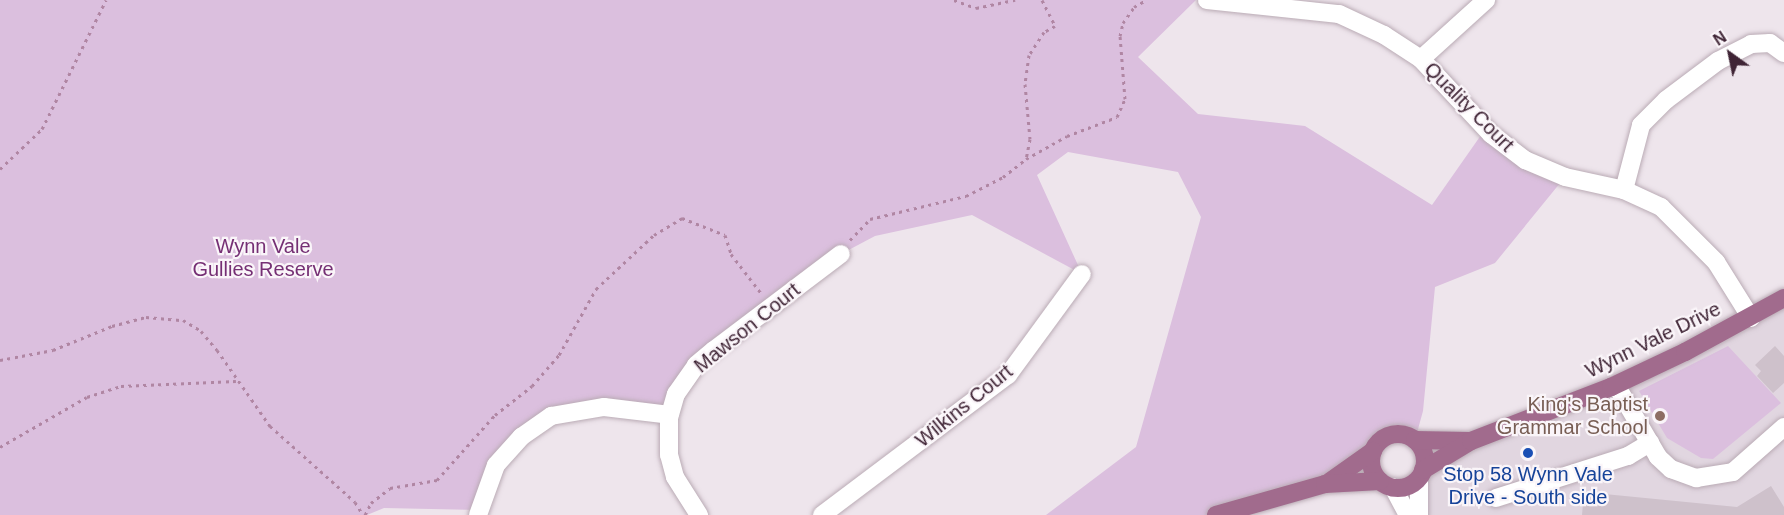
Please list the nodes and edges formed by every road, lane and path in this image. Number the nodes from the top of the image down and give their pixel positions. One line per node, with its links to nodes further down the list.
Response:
1 (106, 0): 11 (path)
2 (954, 0): 3 (path)
3 (1015, 0)
4 (1042, 0): 10 (path)
5 (1146, 0): 10 (path)
6 (1207, 0): 9 (street, Quality Court)
7 (1486, 0): 9 (street)
8 (1784, 53): 12 (street)
9 (1421, 59): 12 (street, Quality Court)
10 (1026, 159): 13 (path)
11 (0, 170)
12 (1624, 190): 17 (street, Quality Court)
13 (841, 254): 16 (street, Mawson Court)
14 (1082, 274): 35 (street, Wilkins Court)
15 (1784, 298): 17 (main road, Wynn Vale Drive)
16 (771, 307): 21 (street, Mawson Court); 32 (path)
17 (1751, 318): 20 (main road, Wynn Vale Drive)
18 (0, 360): 19 (path)
19 (236, 381): 26 (path); 32 (path)
20 (1616, 385): 24 (main road, Wynn Vale Drive); 25 (street)
21 (670, 415): 33 (street); 34 (street, Mawson Court)
22 (1784, 427): 25 (street)
23 (1415, 440): 24 (main road, Wynn Vale Drive); 27 (main road); 28 (main road)
24 (1471, 441): 28 (main road, Wynn Vale Drive)
25 (1650, 443): 31 (street)
26 (0, 447)
27 (1373, 451): 29 (main road); 30 (main road)
28 (1421, 474): 30 (main road); 38 (street)
29 (1325, 484): 30 (main road); 36 (main road)
30 (1387, 484): 37 (street)
31 (1496, 498)
32 (364, 515)
33 (478, 515)
34 (699, 515)
35 (822, 515)
36 (1216, 515)
37 (1408, 515)
38 (1419, 515)

